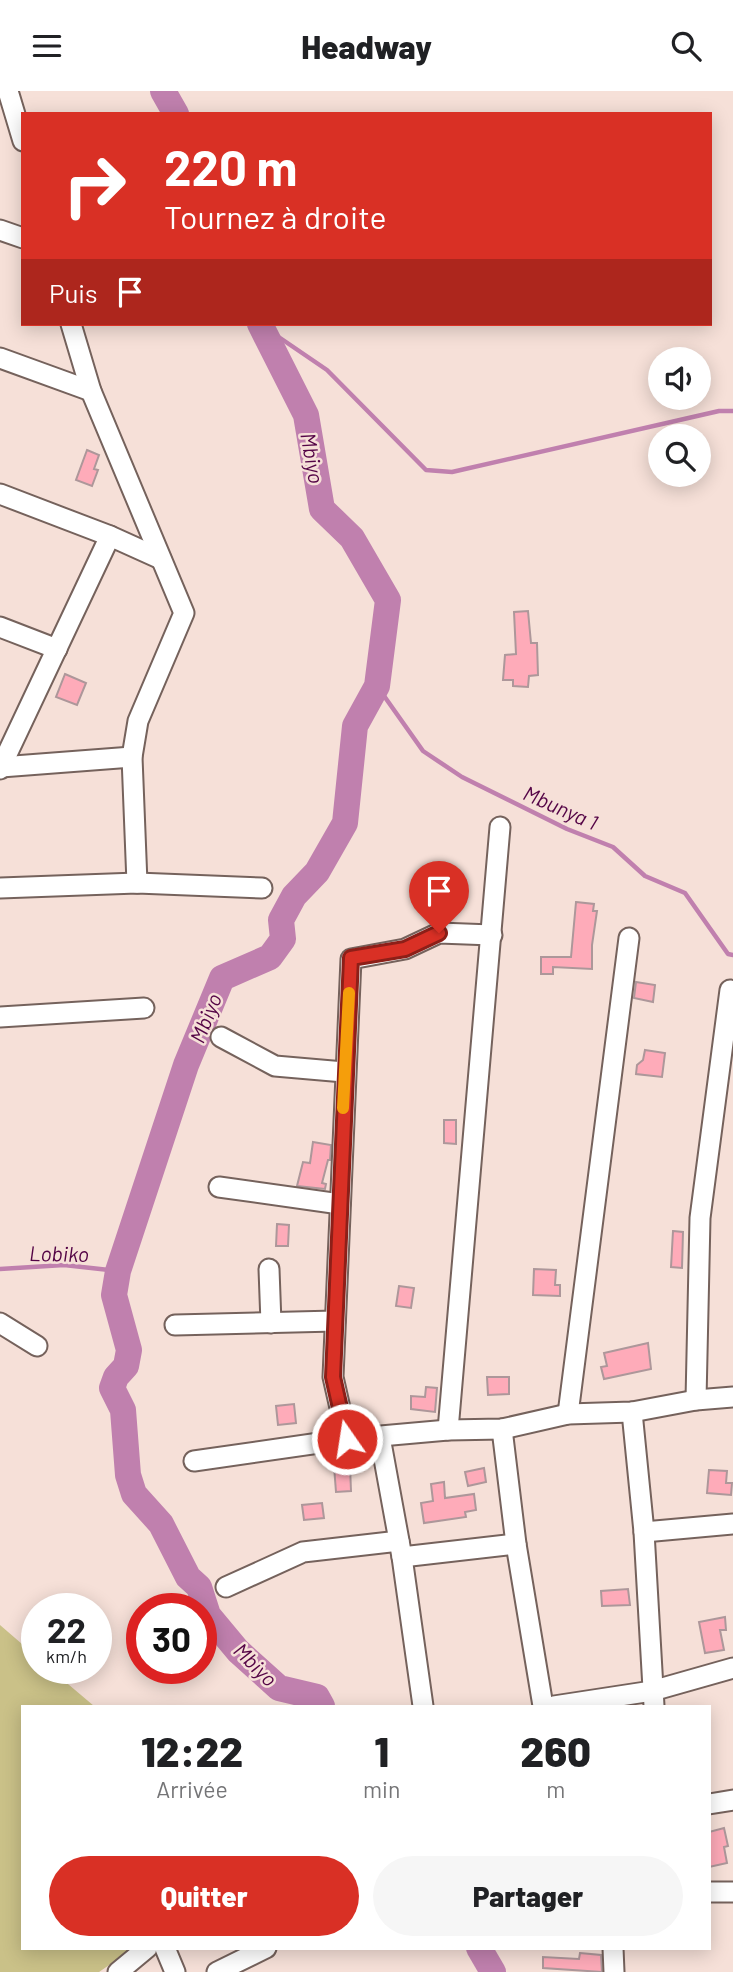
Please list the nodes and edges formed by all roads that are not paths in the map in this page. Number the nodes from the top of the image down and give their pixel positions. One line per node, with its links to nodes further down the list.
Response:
1 (8, 91): 2 (street)
2 (21, 134)
3 (0, 230): 4 (street)
4 (21, 237)
5 (72, 326): 7 (street)
6 (0, 358): 7 (street)
7 (92, 391): 10 (street)
8 (0, 494): 9 (street)
9 (110, 536): 10 (street); 12 (street)
10 (161, 559): 13 (street)
11 (0, 627): 12 (street)
12 (57, 649): 14 (street)
13 (132, 757): 14 (street); 16 (street)
14 (0, 768)
15 (500, 827): 19 (street)
16 (136, 883): 17 (street); 18 (street)
17 (0, 888)
18 (262, 888)
19 (492, 935): 25 (street); 39 (street)
20 (629, 938): 37 (street)
21 (730, 990): 35 (street)
22 (144, 1008): 23 (street)
23 (0, 1017)
24 (221, 1037): 25 (street)
25 (344, 1072): 27 (street)
26 (219, 1187): 27 (street)
27 (340, 1204): 29 (street)
28 (269, 1269): 31 (street)
29 (335, 1321): 31 (street); 41 (street)
30 (0, 1323): 33 (street)
31 (271, 1323): 32 (street)
32 (175, 1325)
33 (37, 1346)
34 (733, 1397): 35 (street)
35 (696, 1400): 36 (street)
36 (632, 1412): 37 (street); 44 (street)
37 (568, 1414): 38 (street)
38 (502, 1429): 39 (street); 45 (street)
39 (448, 1430): 40 (street)
40 (380, 1437): 41 (street); 46 (street)
41 (347, 1439): 42 (street)
42 (194, 1461)
43 (733, 1524): 44 (street)
44 (644, 1532): 49 (street)
45 (516, 1544): 46 (street); 51 (street)
46 (401, 1549): 47 (street); 50 (street)
47 (226, 1587)
48 (733, 1668): 49 (street)
49 (653, 1699): 52 (street)
50 (423, 1705)
51 (543, 1705)
52 (568, 1705)
53 (733, 1800): 54 (street)
54 (711, 1804)
55 (711, 1892): 56 (street)
56 (733, 1892)
57 (145, 1950): 61 (street)
58 (166, 1950): 62 (street)
59 (262, 1950): 63 (street)
60 (614, 1950): 64 (street)
61 (118, 1972)
62 (175, 1972)
63 (217, 1972)
64 (614, 1972)

